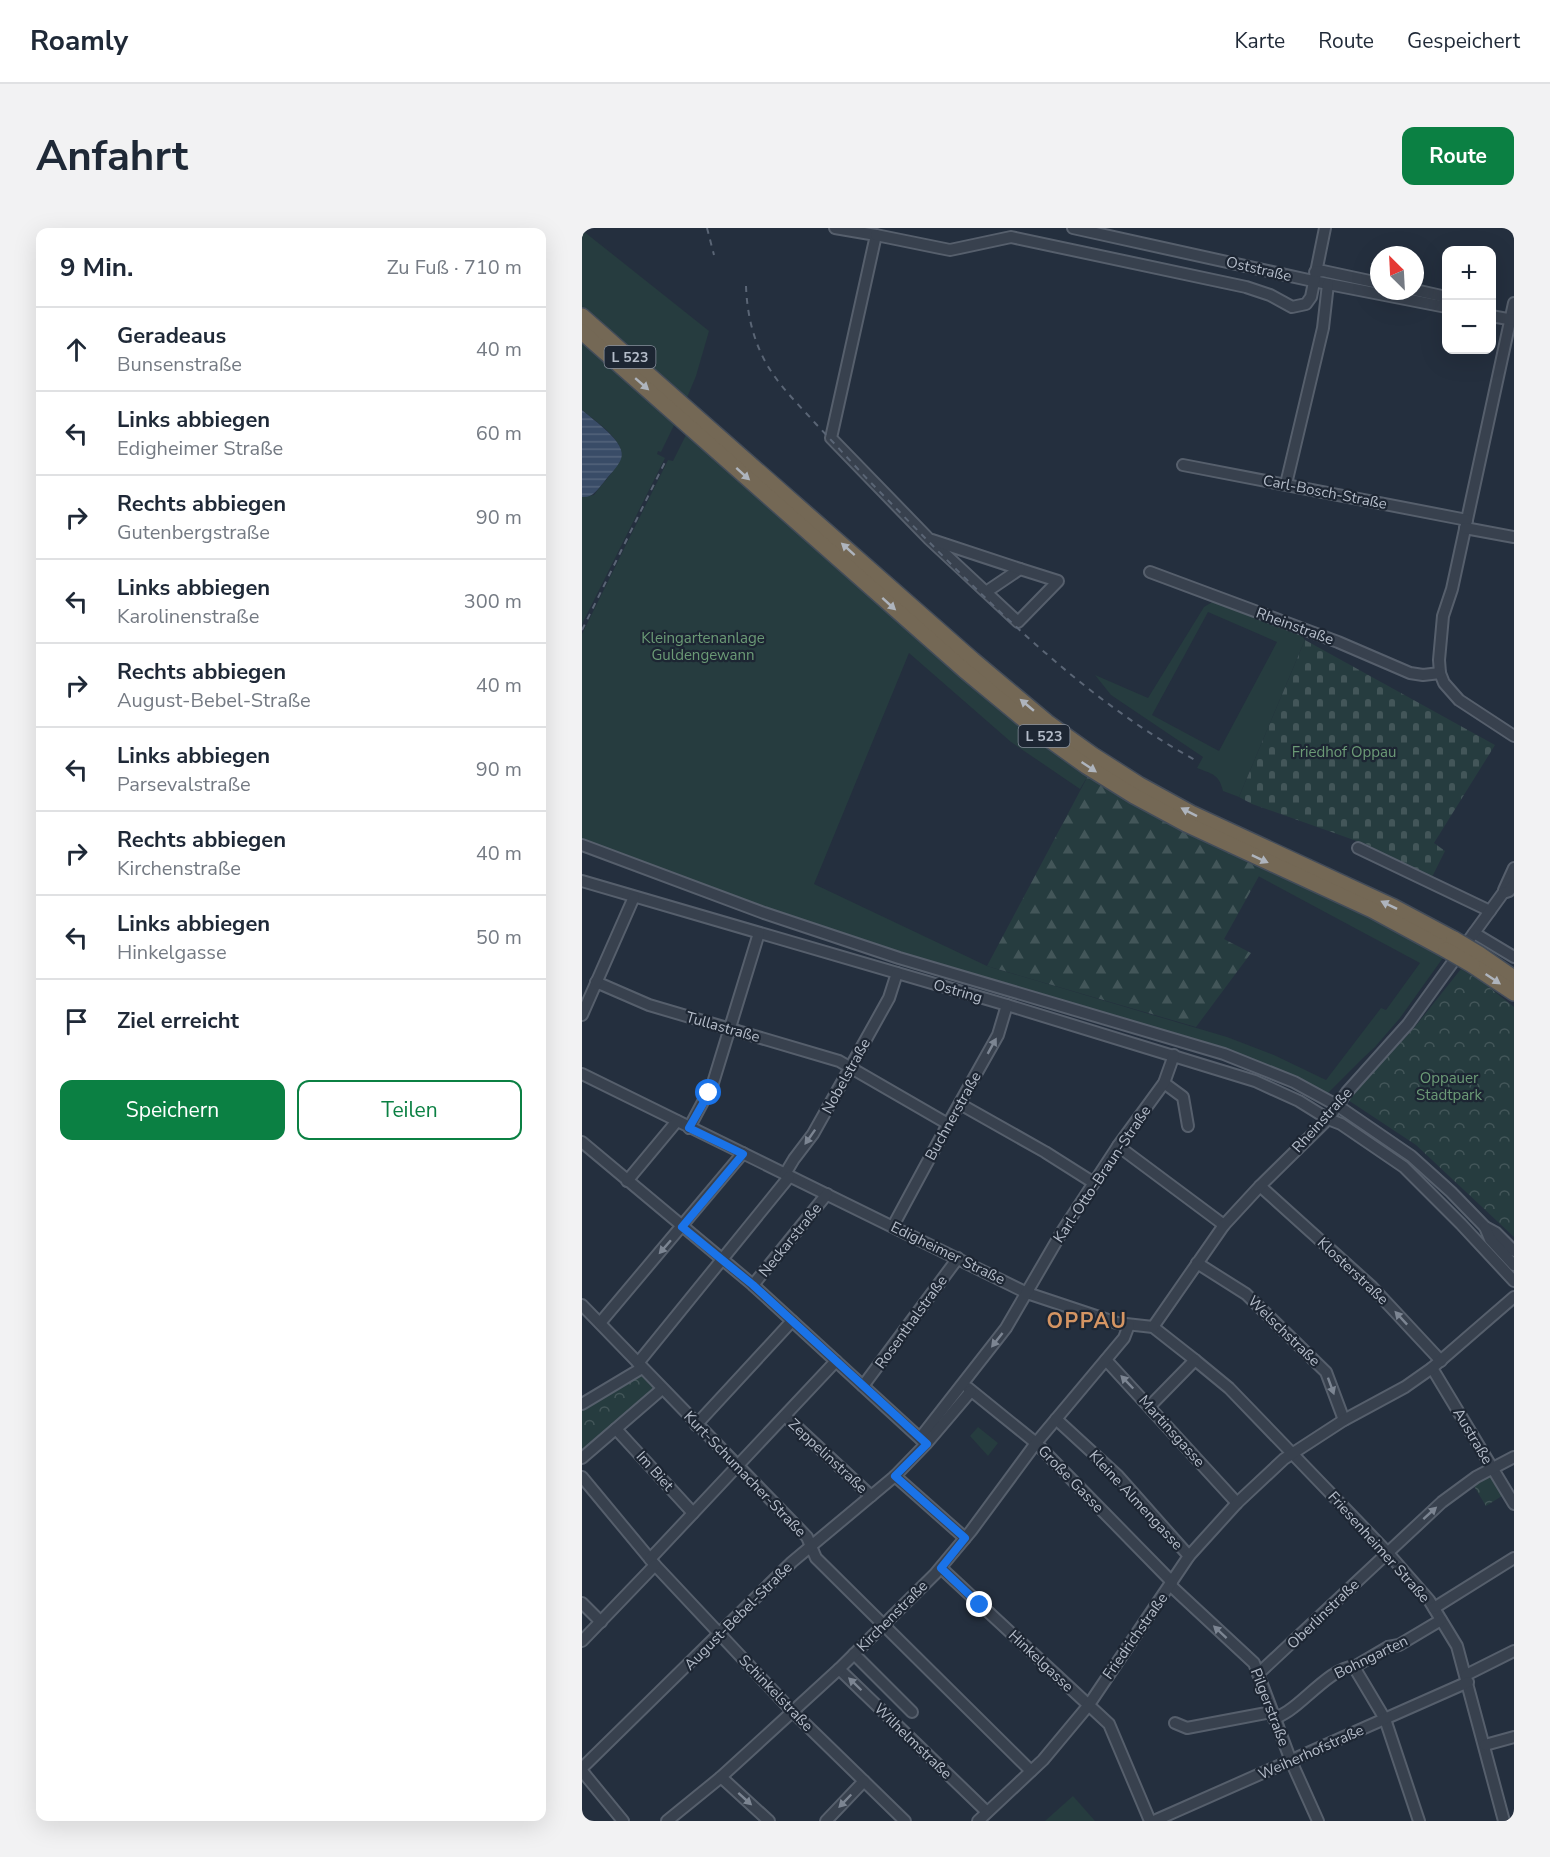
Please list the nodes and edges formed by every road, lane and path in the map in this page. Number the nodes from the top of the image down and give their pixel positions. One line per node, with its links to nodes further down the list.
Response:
1 (835, 228): 4 (street)
2 (1073, 228): 5 (street, Oststraße)
3 (1325, 228): 5 (street)
4 (876, 235): 5 (street); 22 (street)
5 (1314, 277): 6 (street); 7 (street, Oststraße)
6 (1370, 281)
7 (1328, 284): 11 (street, Oststraße); 19 (street)
8 (1424, 292): 9 (street)
9 (1442, 296)
10 (1514, 303): 14 (street)
11 (1442, 306)
12 (582, 316): 16 (highway, L 523)
13 (1496, 317): 14 (street)
14 (1512, 320): 20 (street)
15 (582, 332): 16 (highway, L 523, one-way to 16)
16 (674, 404): 17 (highway, L 523)
17 (703, 430): 37 (highway, L 523, one-way to 17); 37 (highway, L 523, one-way to 37)
18 (1183, 465): 19 (street, Carl-Bosch-Straße)
19 (1286, 484): 20 (street, Carl-Bosch-Straße)
20 (1466, 524): 21 (street, Carl-Bosch-Straße); 26 (street)
21 (1514, 537)
22 (929, 539): 23 (street); 25 (street)
23 (1020, 569): 25 (street); 25 (street)
24 (1150, 572): 26 (street, Rheinstraße)
25 (986, 592)
26 (1440, 673): 27 (street)
27 (1514, 736)
28 (582, 844): 53 (street)
29 (1358, 848): 35 (street)
30 (1514, 868): 33 (street, Rheinstraße)
31 (582, 881): 34 (street, Ostring)
32 (1514, 884): 33 (street, Rheinstraße)
33 (1503, 893): 35 (street, Rheinstraße)
34 (634, 897): 36 (street, Ostring); 43 (street)
35 (1490, 912): 37 (street, Rheinstraße)
36 (759, 933): 41 (street, Ostring); 47 (street)
37 (1458, 939): 38 (highway, L 523, bridge); 38 (street); 53 (street, Rheinstraße)
38 (1483, 954): 39 (street); 40 (highway); 42 (highway, L 523); 44 (highway, L 523, one-way to 44)
39 (1514, 957)
40 (1514, 967)
41 (897, 973): 45 (street, Ostring); 49 (street, Nobelstraße)
42 (1514, 978)
43 (596, 982): 46 (street); 47 (street, Tullastraße)
44 (1514, 993)
45 (1007, 1005): 48 (street, Ostring); 52 (street, Buchnerstraße, one-way to 45)
46 (582, 1015)
47 (731, 1029): 49 (street, Tullastraße); 58 (street)
48 (1174, 1055): 51 (street, Karl-Otto-Braun-Straße); 54 (street, Ostring)
49 (850, 1068): 56 (street, Tullastraße); 62 (street, Nobelstraße, one-way to 62)
50 (582, 1074): 55 (street, Edigheimer Straße)
51 (1164, 1083): 57 (street); 60 (street, Karl-Otto-Braun-Straße)
52 (960, 1104): 56 (street, Buchnerstraße); 64 (street)
53 (1338, 1106): 54 (street, Rheinstraße); 70 (street)
54 (1328, 1119): 65 (street, Rheinstraße); 76 (street, Ostring)
55 (677, 1121): 58 (street, Edigheimer Straße); 63 (street)
56 (948, 1124): 68 (street, Buchnerstraße)
57 (1188, 1126)
58 (689, 1128): 61 (street, Edigheimer Straße)
59 (582, 1142): 63 (street)
60 (1118, 1146): 64 (street, Karl-Otto-Braun-Straße); 67 (street)
61 (743, 1154): 62 (street, Edigheimer Straße); 69 (street)
62 (787, 1175): 66 (street, Edigheimer Straße); 73 (street, Nobelstraße)
63 (627, 1181): 69 (street)
64 (1094, 1183): 78 (street, Karl-Otto-Braun-Straße)
65 (1260, 1186): 67 (street, Rheinstraße); 87 (street, Klosterstraße, one-way to 65)
66 (827, 1194): 68 (street, Edigheimer Straße); 77 (street, Neckarstraße)
67 (1224, 1225): 74 (street, Rheinstraße)
68 (893, 1226): 72 (street, Edigheimer Straße)
69 (682, 1227): 73 (street); 82 (street, one-way to 82)
70 (1485, 1227): 71 (street); 75 (street)
71 (1514, 1251)
72 (958, 1258): 78 (street, Edigheimer Straße); 91 (street, Rosenthalstraße)
73 (722, 1259): 77 (street); 89 (street, Nobelstraße)
74 (1197, 1263): 84 (street, Rheinstraße); 98 (street, Welschstraße, one-way to 98)
75 (1514, 1264)
76 (1514, 1281)
77 (753, 1285): 81 (street)
78 (1027, 1293): 83 (street, Edigheimer Straße); 92 (street, August-Bebel-Straße, one-way to 92)
79 (1514, 1297): 87 (street, Friedrichstraße)
80 (582, 1305): 82 (street, Kurt-Schumacher-Straße)
81 (792, 1321): 88 (street); 99 (street)
82 (600, 1323): 89 (street, Kurt-Schumacher-Straße)
83 (1129, 1325): 84 (street, Edigheimer Straße); 85 (street, Kirchenstraße)
84 (1153, 1327): 86 (street)
85 (1106, 1360): 95 (street, Martinsgasse, one-way to 85); 97 (street, Kirchenstraße)
86 (1195, 1360): 95 (street); 103 (street)
87 (1441, 1360): 90 (street, Friedrichstraße)
88 (836, 1361): 91 (street); 96 (street)
89 (640, 1366): 93 (street, Kurt-Schumacher-Straße); 94 (street)
90 (1432, 1368): 98 (street, Friedrichstraße); 107 (street, Austraße)
91 (863, 1386): 101 (street)
92 (967, 1387): 101 (street, August-Bebel-Straße); 102 (street, Große Gasse)
93 (662, 1389): 99 (street, Kurt-Schumacher-Straße); 100 (street)
94 (582, 1404)
95 (1150, 1406): 111 (street, Martinsgasse)
96 (785, 1416): 106 (street); 110 (street, Zeppelinstraße)
97 (1056, 1419): 102 (street, Kirchenstraße); 117 (street, Kleine Almengasse)
98 (1344, 1420): 103 (street, Friedrichstraße)
99 (696, 1425): 106 (street, Kurt-Schumacher-Straße)
100 (616, 1428): 105 (street); 113 (street, Im Biet)
101 (923, 1441): 108 (street, August-Bebel-Straße)
102 (1036, 1443): 114 (street, Kirchenstraße); 121 (street, Große Gasse)
103 (1292, 1453): 111 (street, Friedrichstraße); 116 (street, Friesenheimer Straße)
104 (1514, 1457): 107 (street, Oberlinstraße)
105 (582, 1458)
106 (738, 1467): 113 (street); 115 (street, Kurt-Schumacher-Straße)
107 (1492, 1467): 112 (street, Austraße); 116 (street, Oberlinstraße, one-way to 107)
108 (895, 1476): 110 (street, August-Bebel-Straße); 114 (street)
109 (582, 1477): 119 (street, Schinkelstraße)
110 (871, 1496): 115 (street, August-Bebel-Straße)
111 (1237, 1503): 117 (street, Friedrichstraße)
112 (1514, 1504)
113 (693, 1514): 119 (street)
114 (965, 1538): 120 (street, Kirchenstraße)
115 (811, 1545): 126 (street, Kurt-Schumacher-Straße); 127 (street, August-Bebel-Straße)
116 (1387, 1552): 123 (street, Friesenheimer Straße); 133 (street, Oberlinstraße)
117 (1189, 1557): 121 (street, Friedrichstraße)
118 (1514, 1558): 123 (street)
119 (652, 1562): 125 (street); 127 (street, Schinkelstraße)
120 (941, 1568): 126 (street, Kirchenstraße); 135 (street, Hinkelgasse)
121 (1171, 1584): 133 (street, Pilgerstraße, one-way to 121); 135 (street, Friedrichstraße)
122 (582, 1603): 125 (street)
123 (1434, 1608): 124 (street, Friesenheimer Straße)
124 (1441, 1620): 131 (street, Bohngarten); 134 (street, Friesenheimer Straße)
125 (601, 1622): 128 (street)
126 (883, 1626): 130 (street, Kirchenstraße); 145 (street, Kurt-Schumacher-Straße)
127 (720, 1634): 136 (street, Schinkelstraße); 144 (street, August-Bebel-Straße)
128 (582, 1641)
129 (1514, 1651): 134 (street, Weiherhofstraße)
130 (854, 1654): 132 (street, Kirchenstraße); 137 (street)
131 (1354, 1667): 138 (street, Bohngarten); 139 (street)
132 (839, 1669): 136 (street, Kirchenstraße); 148 (street, Wilhelmstraße, one-way to 132)
133 (1258, 1674): 138 (street, Pilgerstraße)
134 (1467, 1679): 139 (street, Weiherhofstraße); 142 (street, Friesenheimer Straße)
135 (1088, 1706): 145 (street, Friedrichstraße); 156 (street, Hinkelgasse)
136 (792, 1711): 146 (street, Kirchenstraße); 147 (street, Schinkelstraße)
137 (912, 1712)
138 (1273, 1716): 140 (street); 143 (street, Pilgerstraße)
139 (1385, 1719): 143 (street, Weiherhofstraße); 158 (street)
140 (1174, 1723)
141 (1514, 1737): 142 (street)
142 (1485, 1745): 159 (street, Friesenheimer Straße)
143 (1291, 1761): 149 (street, Weiherhofstraße); 157 (street, Pilgerstraße)
144 (582, 1769): 150 (street)
145 (1031, 1772): 148 (street, Friedrichstraße)
146 (721, 1777): 151 (street, Kirchenstraße); 152 (street, one-way to 152)
147 (864, 1781): 153 (street, one-way to 153); 154 (street, Schinkelstraße)
148 (987, 1812): 155 (street, Friedrichstraße)
149 (1179, 1816): 156 (street, Weiherhofstraße)
150 (623, 1821)
151 (667, 1821)
152 (769, 1821)
153 (826, 1821)
154 (905, 1821)
155 (978, 1821)
156 (1152, 1821)
157 (1318, 1821)
158 (1419, 1821)
159 (1504, 1821)

